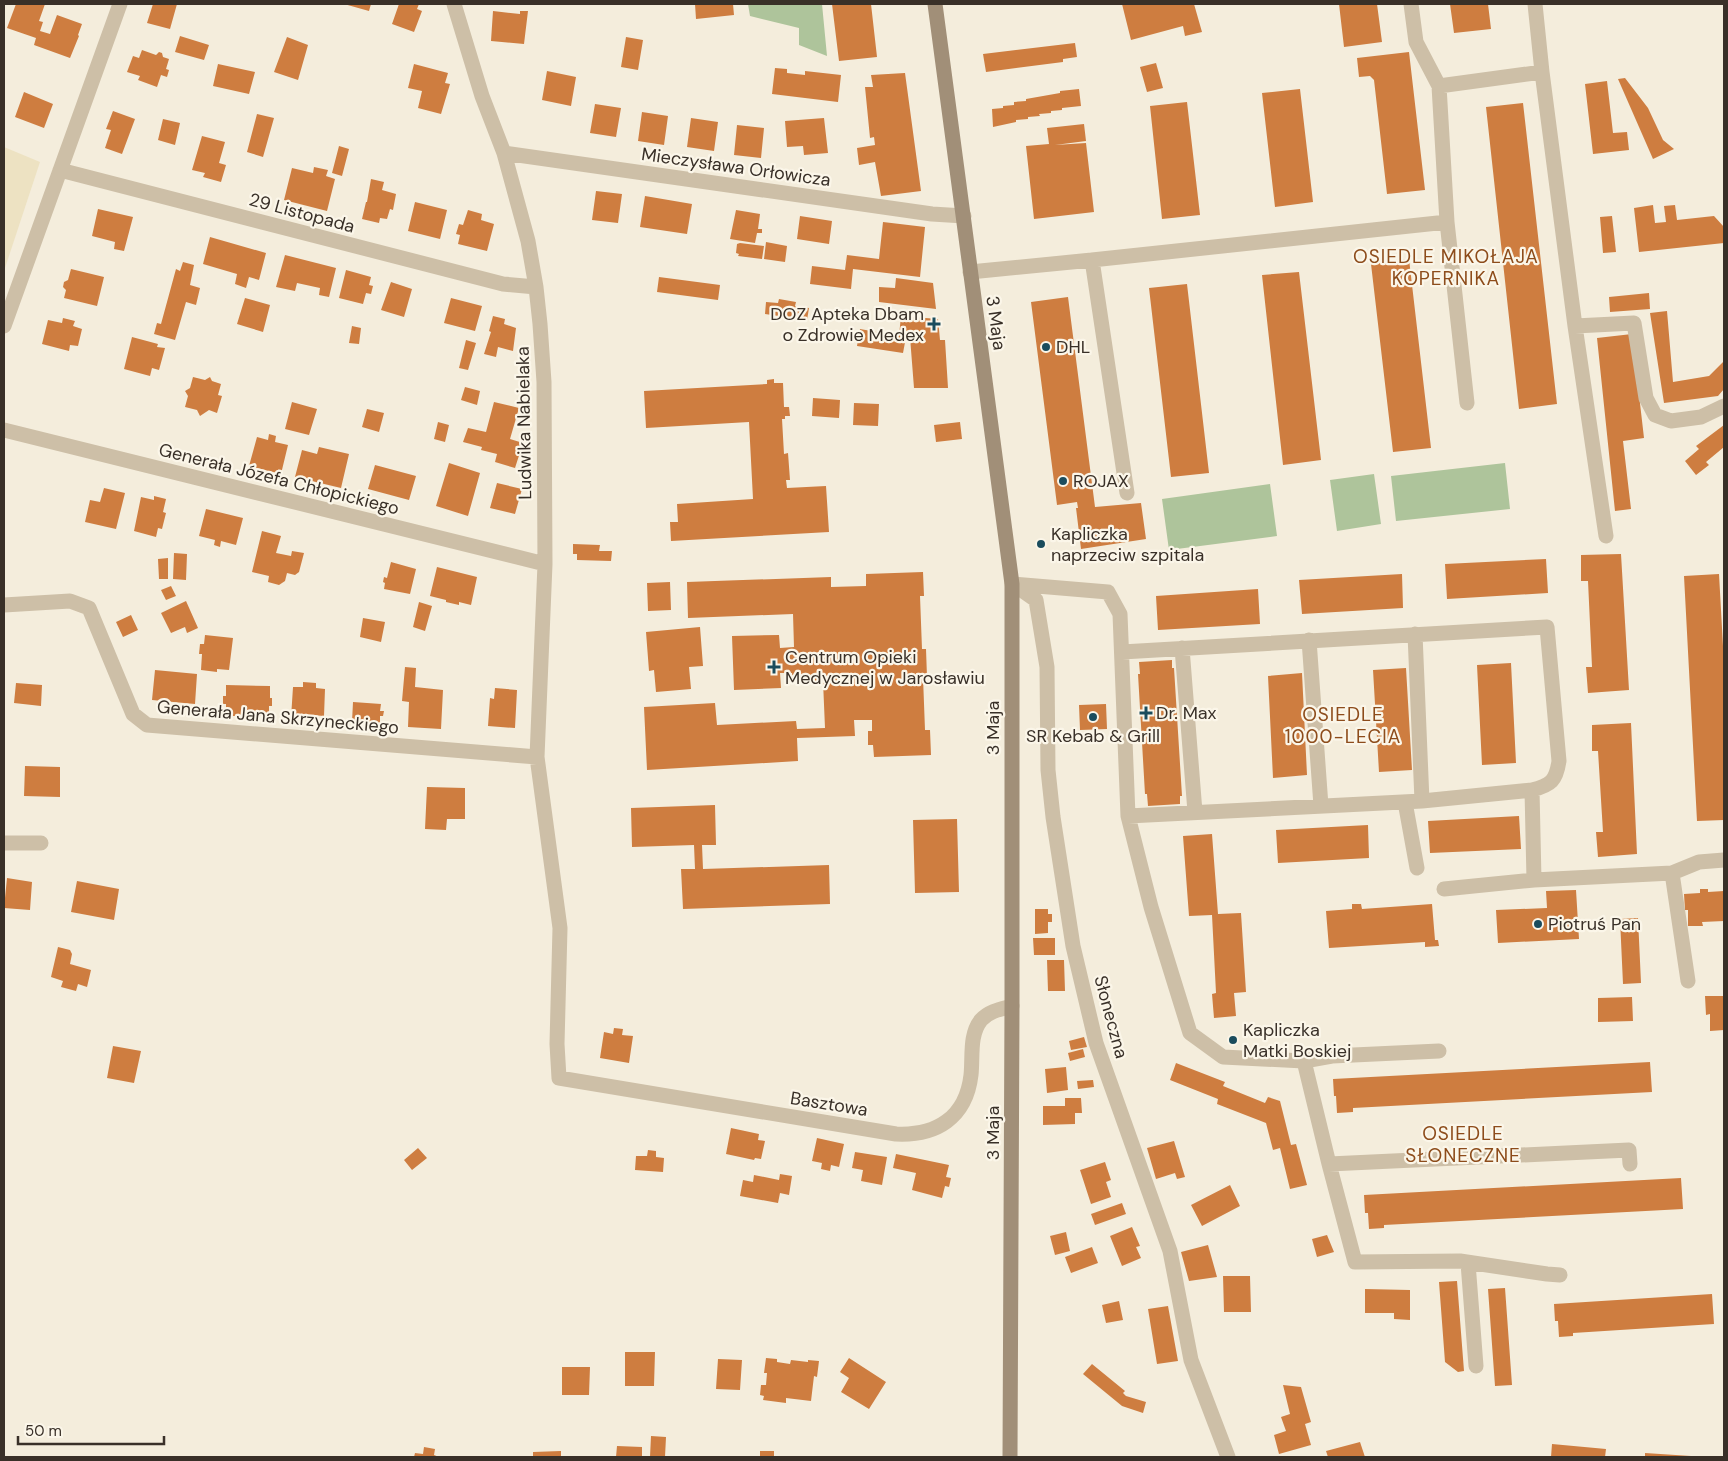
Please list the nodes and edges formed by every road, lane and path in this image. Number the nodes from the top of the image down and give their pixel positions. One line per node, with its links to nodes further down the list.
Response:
1 (120, 4): 9 (street)
2 (454, 4): 8 (street, Ludwika Nabielaka)
3 (935, 4): 10 (street, 3 Maja)
4 (1411, 4): 7 (street)
5 (1535, 4): 6 (street)
6 (1542, 72): 7 (street); 16 (street)
7 (1439, 86): 11 (street)
8 (504, 153): 10 (street, Mieczysława Orłowicza); 14 (street, Ludwika Nabielaka)
9 (60, 170): 14 (street, 29 Listopada); 15 (street)
10 (964, 216): 13 (street, 3 Maja)
11 (1447, 222): 12 (street); 17 (street)
12 (1092, 260): 13 (street); 20 (street)
13 (970, 272): 23 (street, 3 Maja)
14 (536, 287): 22 (street, Ludwika Nabielaka)
15 (4, 326)
16 (1575, 326): 18 (street); 21 (street)
17 (1467, 403)
18 (1724, 406)
19 (4, 430): 22 (street, Generała Józefa Chłopickiego)
20 (1127, 493)
21 (1606, 536)
22 (545, 564): 29 (street, Ludwika Nabielaka)
23 (1012, 584): 28 (street); 44 (street, 3 Maja); 54 (street, Słoneczna)
24 (4, 605): 29 (street, Generała Jana Skrzyneckiego)
25 (1415, 634): 26 (street); 30 (street); 31 (street)
26 (1309, 640): 27 (street); 33 (street)
27 (1182, 648): 28 (street); 34 (street)
28 (1122, 652): 35 (street)
29 (537, 757): 47 (street, Ludwika Nabielaka)
30 (1532, 790): 31 (street); 41 (street)
31 (1422, 801): 32 (street)
32 (1406, 802): 33 (street); 39 (street)
33 (1321, 806): 34 (street)
34 (1195, 812): 35 (street)
35 (1128, 816): 46 (street)
36 (41, 842): 37 (street)
37 (4, 844)
38 (1724, 860): 40 (street)
39 (1417, 868)
40 (1672, 873): 41 (street); 43 (street)
41 (1534, 880): 42 (street)
42 (1444, 889)
43 (1688, 981)
44 (1012, 1006): 47 (street, Basztowa); 53 (street, 3 Maja)
45 (1439, 1052): 46 (street)
46 (1304, 1061): 48 (street)
47 (559, 1078)
48 (1329, 1164): 49 (street); 50 (street)
49 (1630, 1164)
50 (1468, 1262): 51 (street); 52 (street)
51 (1560, 1275)
52 (1476, 1366)
53 (1010, 1457)
54 (1228, 1457)

